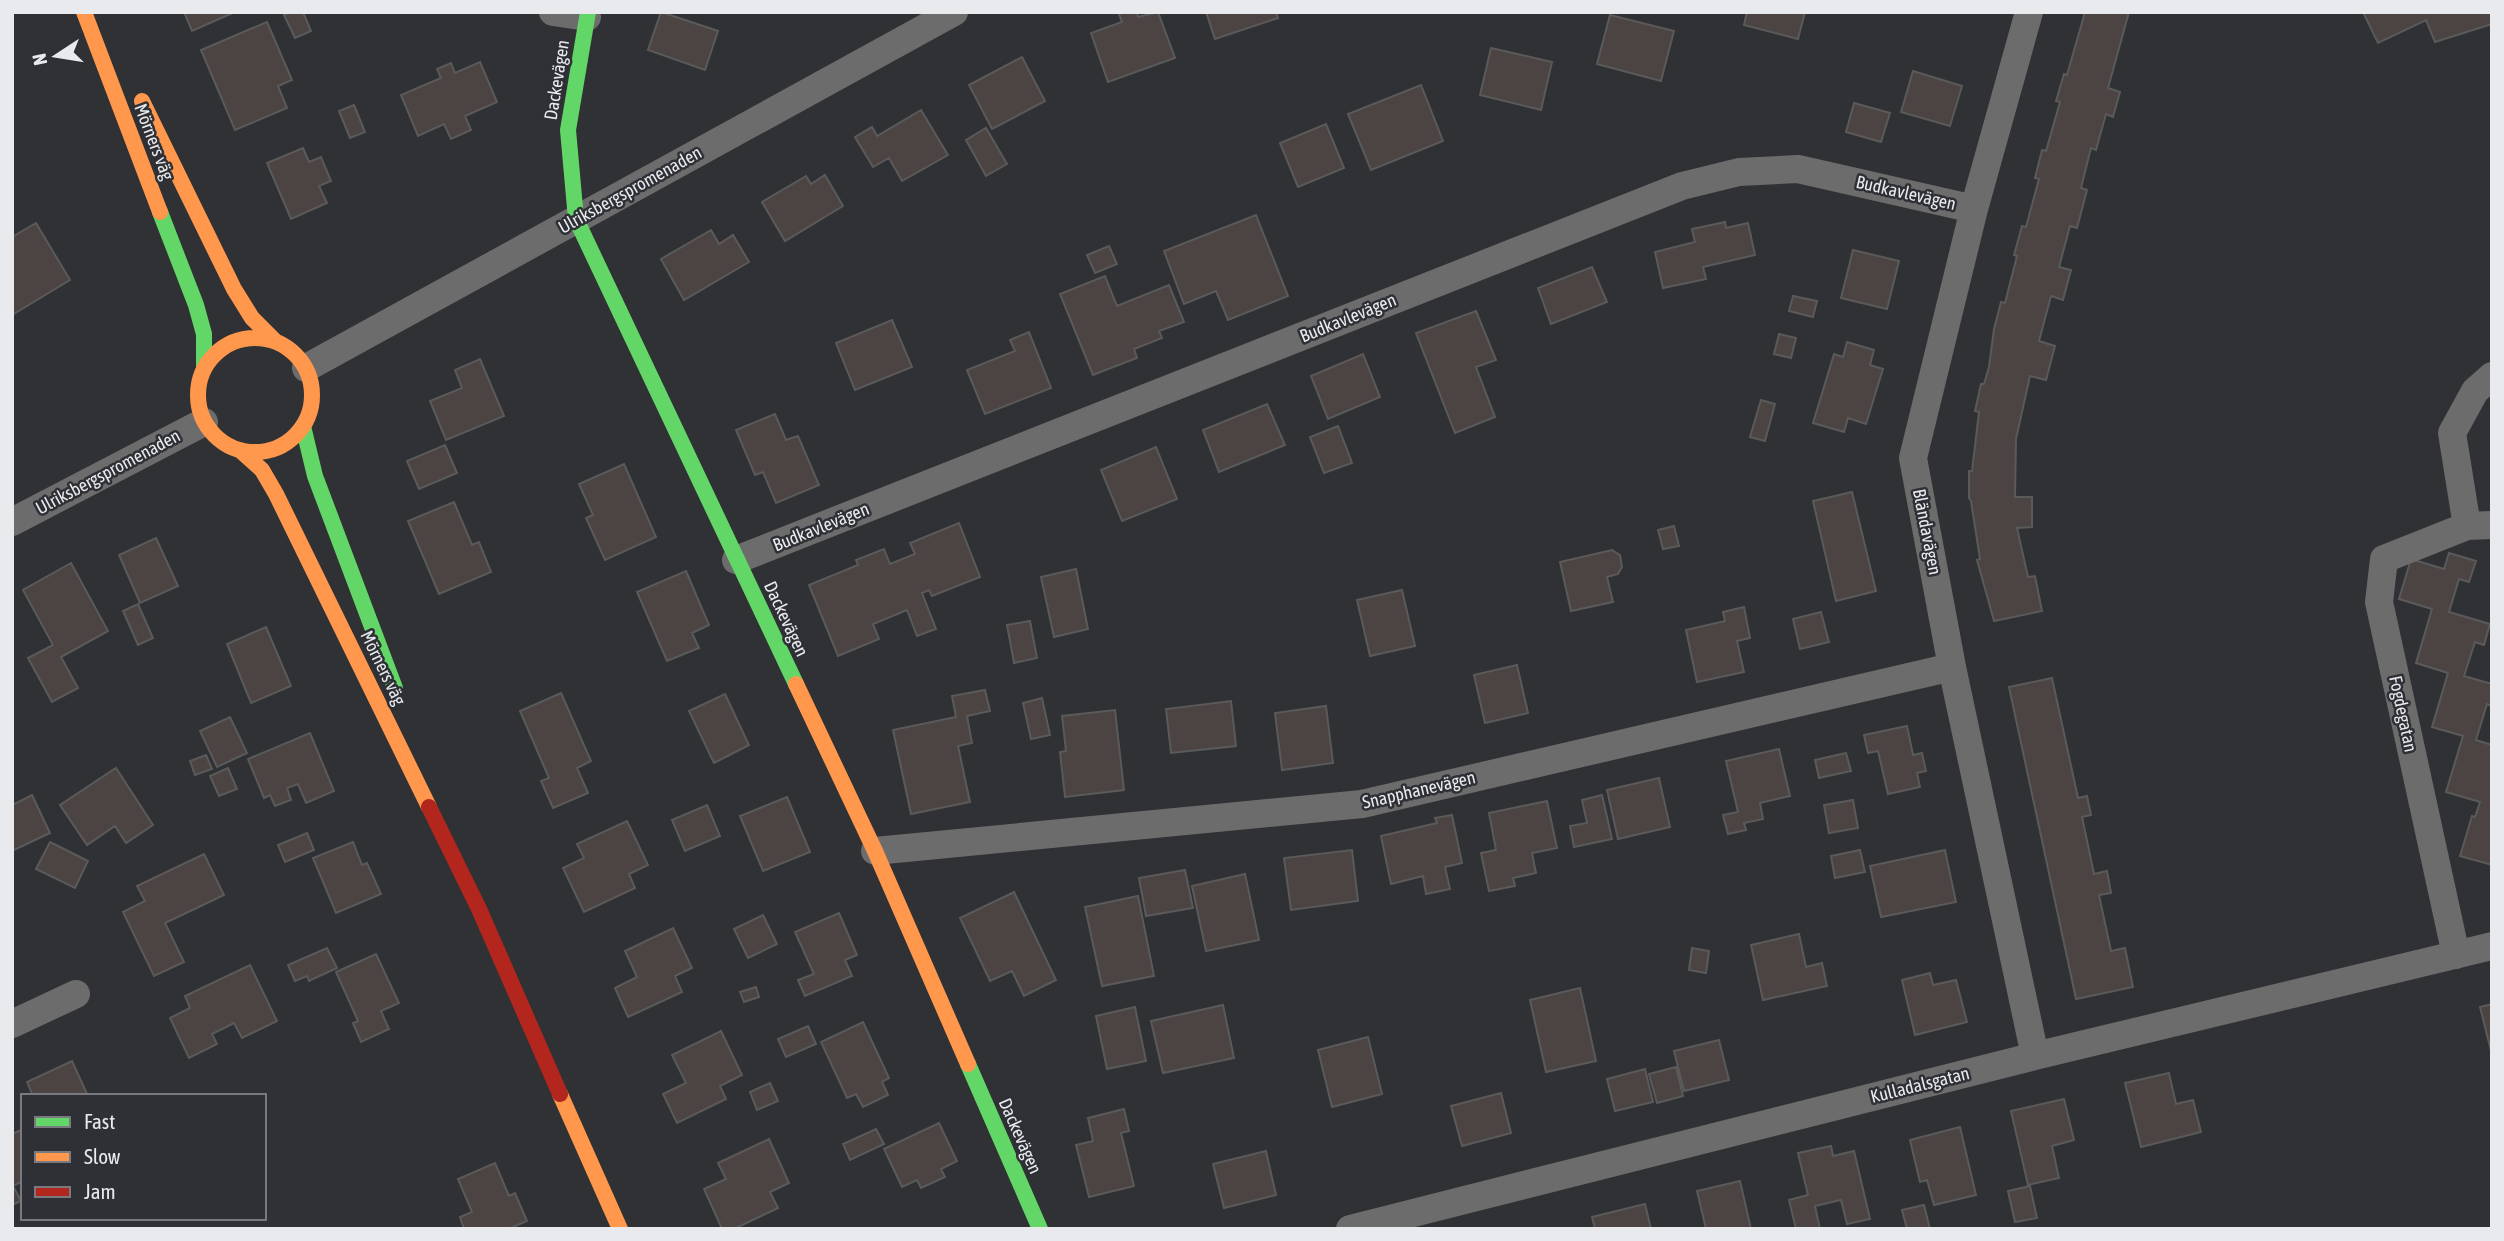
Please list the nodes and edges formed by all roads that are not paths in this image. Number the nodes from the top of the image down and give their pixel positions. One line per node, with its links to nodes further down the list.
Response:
1 (84, 12): 12 (main road, Mörners väg)
2 (98, 12): 7 (main road)
3 (553, 12): 6 (street)
4 (954, 12): 10 (street, Ulriksbergspromenaden)
5 (2029, 12): 9 (street, Bländavägen)
6 (587, 15): 10 (main road, Dackevägen)
7 (115, 48)
8 (133, 83): 11 (main road, Mörners väg)
9 (1974, 209): 20 (street, Budkavlevägen); 21 (street, Bländavägen)
10 (576, 219): 13 (street, Ulriksbergspromenaden); 20 (main road, Dackevägen)
11 (274, 340): 12 (main road); 13 (main road)
12 (204, 366): 15 (main road)
13 (306, 368): 16 (main road)
14 (2492, 376): 19 (street, Fogdegatan)
15 (204, 422): 17 (main road); 18 (street, Ulriksbergspromenaden)
16 (303, 426): 17 (main road); 22 (main road, Mörners väg)
17 (241, 451): 25 (main road, Mörners väg)
18 (12, 522)
19 (2479, 525): 27 (street, Fogdegatan)
20 (736, 560): 24 (main road, Dackevägen)
21 (1952, 667): 24 (street, Snapphanevägen); 30 (street, Bländavägen)
22 (403, 707)
23 (417, 745): 25 (main road, Mörners väg)
24 (875, 851): 32 (main road, Dackevägen)
25 (480, 909): 31 (main road, Mörners väg)
26 (2492, 946): 27 (street, Kulladalsgatan)
27 (2456, 955): 30 (street, Kulladalsgatan)
28 (76, 994): 29 (street)
29 (12, 1024)
30 (2035, 1056): 33 (street, Kulladalsgatan)
31 (620, 1229)
32 (1040, 1229)
33 (1350, 1229)

